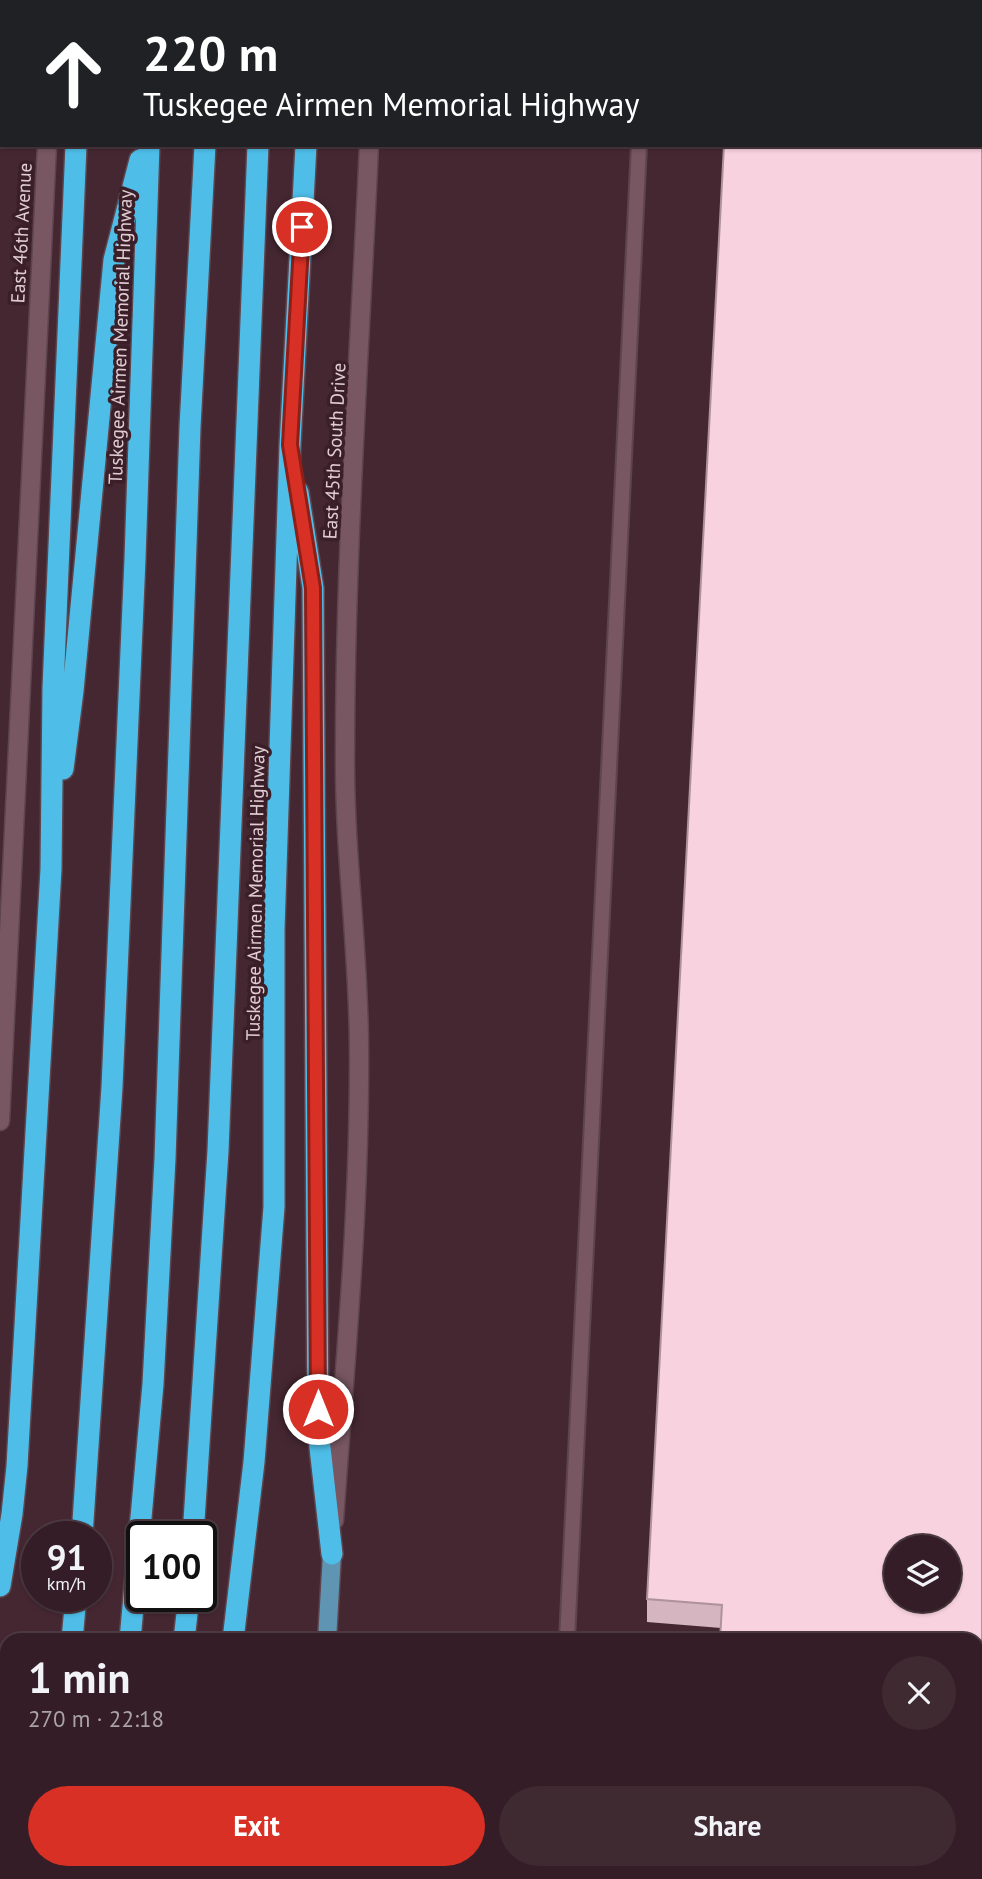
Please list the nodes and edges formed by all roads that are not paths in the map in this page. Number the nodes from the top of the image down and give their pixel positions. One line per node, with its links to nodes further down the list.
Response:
1 (47, 147): 12 (main road, East 46th Avenue)
2 (76, 147): 11 (highway)
3 (143, 147): 11 (highway)
4 (149, 147): 13 (highway, Tuskegee Airmen Memorial Highway)
5 (205, 147): 20 (highway)
6 (258, 147): 14 (highway)
7 (306, 147): 10 (highway, Tuskegee Airmen Memorial Highway)
8 (369, 147): 15 (main road, East 45th South Drive)
9 (639, 147): 24 (lane)
10 (290, 445): 15 (highway); 22 (highway, Tuskegee Airmen Memorial Highway)
11 (51, 869): 16 (highway)
12 (0, 1121)
13 (83, 1521)
14 (194, 1521)
15 (332, 1555): 23 (main road, East 45th South Drive)
16 (0, 1586)
17 (75, 1612): 19 (highway)
18 (187, 1612): 21 (highway)
19 (73, 1633)
20 (131, 1633)
21 (185, 1633)
22 (234, 1633)
23 (327, 1633)
24 (567, 1633)

